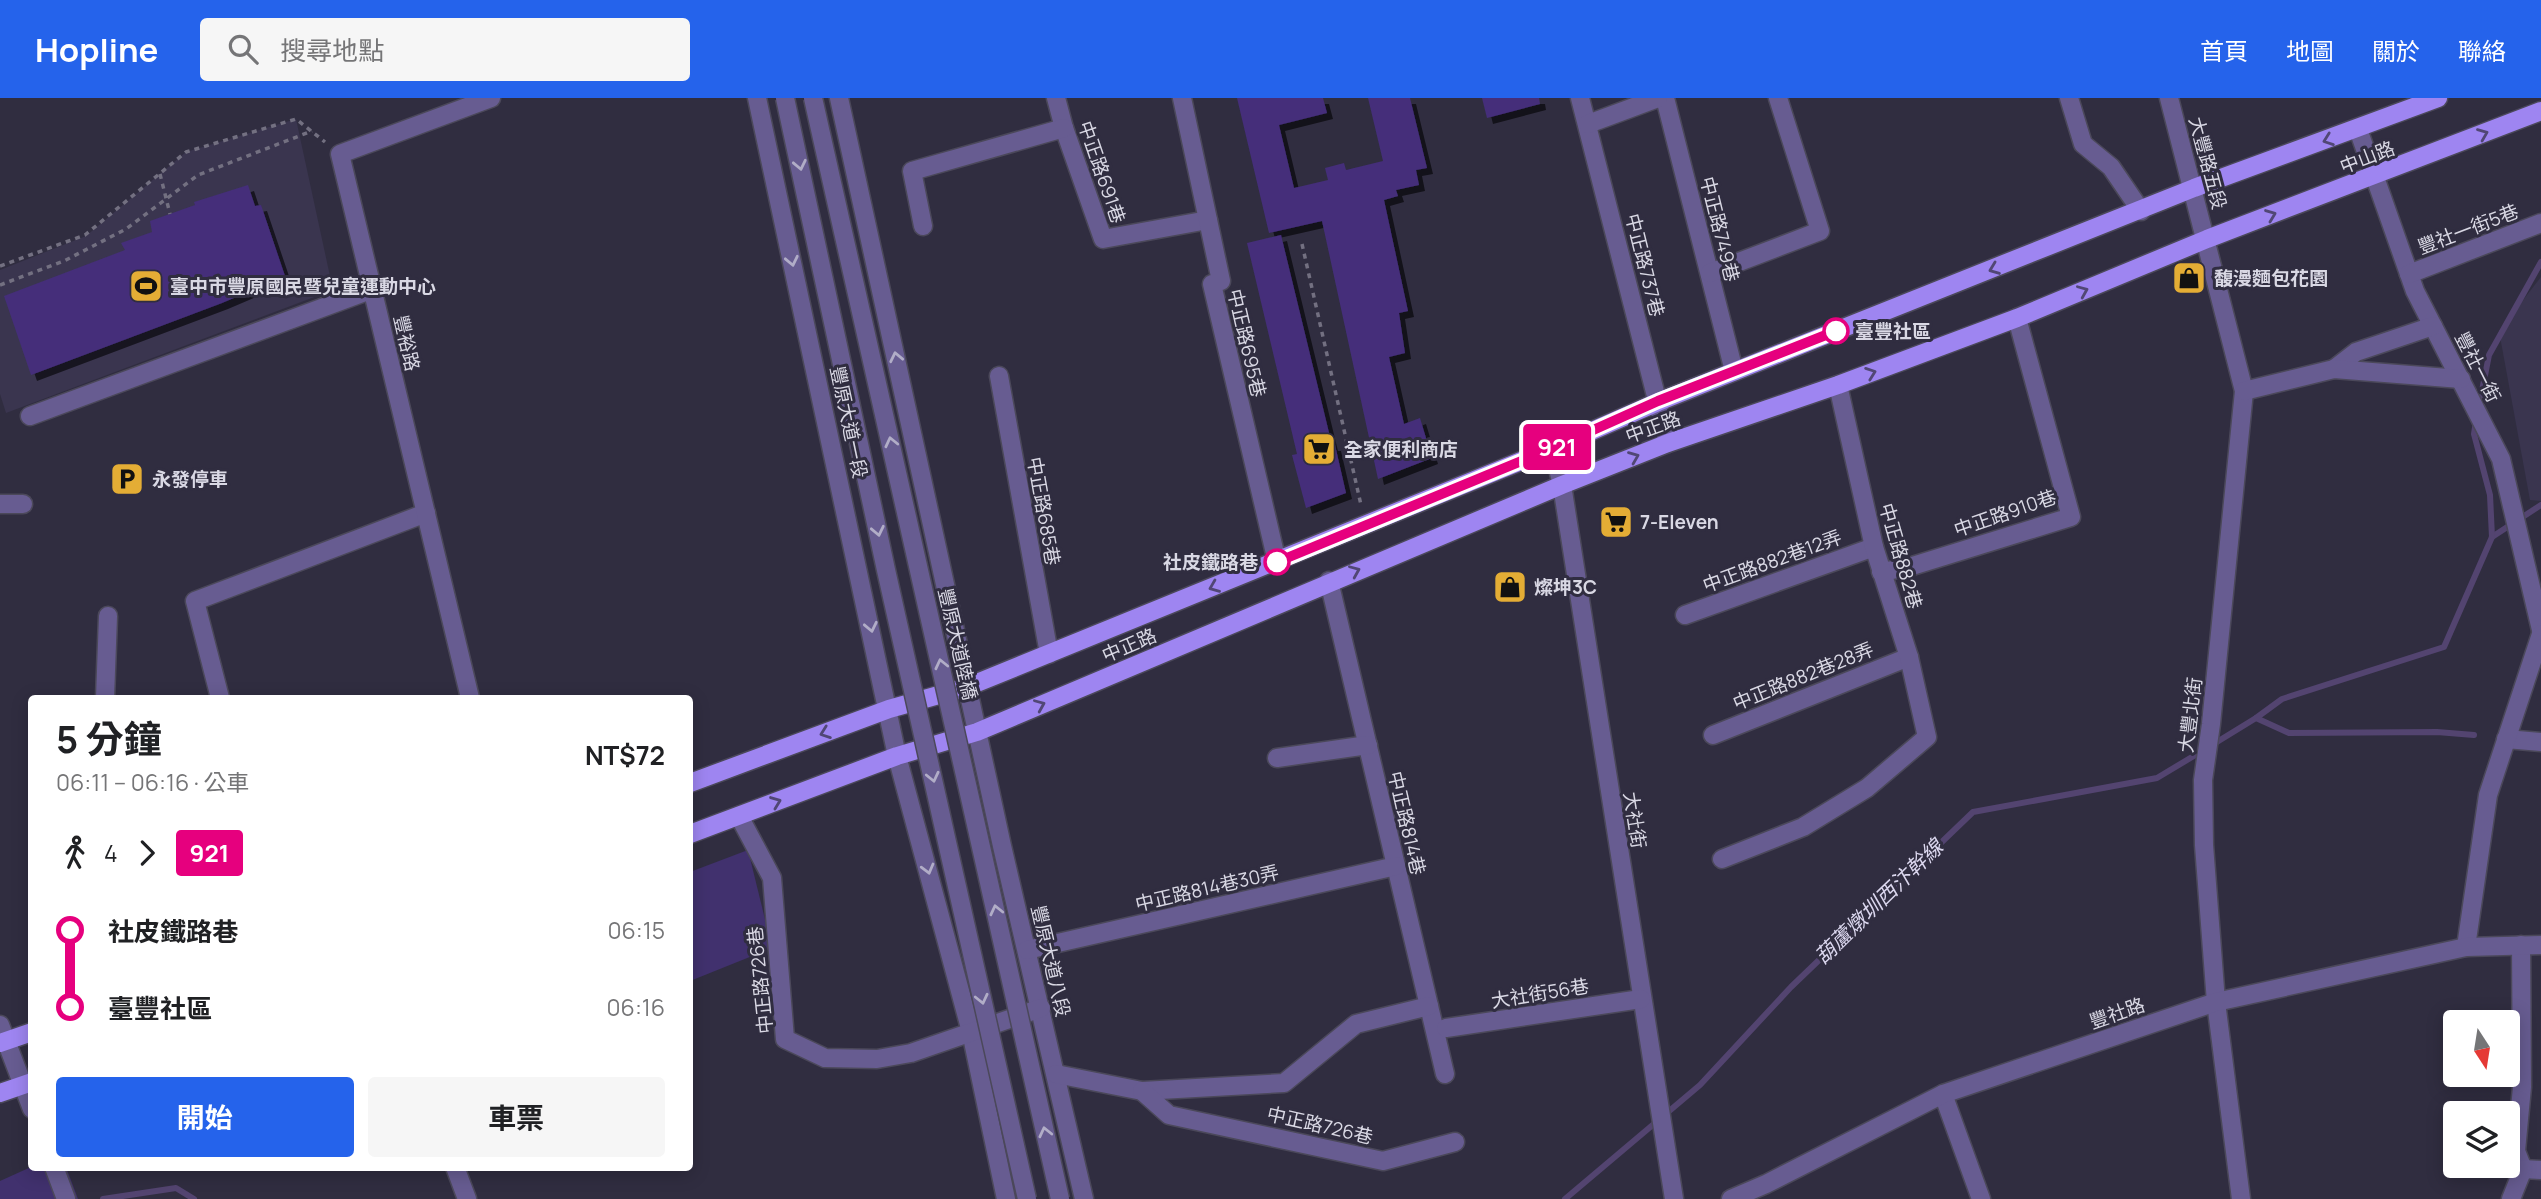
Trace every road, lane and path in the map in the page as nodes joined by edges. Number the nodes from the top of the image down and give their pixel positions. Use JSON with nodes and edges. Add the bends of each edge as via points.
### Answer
{"nodes":[{"id":1,"x":491,"y":98,"type":"edge"},
{"id":2,"x":757,"y":98,"type":"edge"},
{"id":3,"x":785,"y":98,"type":"edge"},
{"id":4,"x":813,"y":98,"type":"edge"},
{"id":5,"x":839,"y":98,"type":"edge"},
{"id":6,"x":1056,"y":98,"type":"edge"},
{"id":7,"x":1182,"y":98,"type":"edge"},
{"id":8,"x":1580,"y":98,"type":"edge"},
{"id":9,"x":1658,"y":98,"type":"edge"},
{"id":10,"x":1665,"y":98,"type":"edge"},
{"id":11,"x":1778,"y":98,"type":"edge"},
{"id":12,"x":2069,"y":98,"type":"edge"},
{"id":13,"x":2169,"y":98,"type":"edge"},
{"id":14,"x":2438,"y":98,"type":"edge"},
{"id":15,"x":2541,"y":111,"type":"edge"},
{"id":16,"x":1588,"y":124,"type":"junction"},
{"id":17,"x":1064,"y":128,"type":"junction"},
{"id":18,"x":2358,"y":129,"type":"junction"},
{"id":19,"x":312,"y":131,"type":"junction"},
{"id":20,"x":340,"y":155,"type":"junction"},
{"id":21,"x":160,"y":174,"type":"dead end"},
{"id":22,"x":2375,"y":176,"type":"junction"},
{"id":23,"x":2194,"y":188,"type":"junction"},
{"id":24,"x":168,"y":198,"type":"junction"},
{"id":25,"x":2141,"y":211,"type":"junction"},
{"id":26,"x":170,"y":214,"type":"dead end"},
{"id":27,"x":1208,"y":220,"type":"junction"},
{"id":28,"x":2541,"y":223,"type":"edge"},
{"id":29,"x":923,"y":226,"type":"dead end"},
{"id":30,"x":2207,"y":239,"type":"junction"},
{"id":31,"x":1302,"y":244,"type":"dead end"},
{"id":32,"x":0,"y":266,"type":"edge"},
{"id":33,"x":1710,"y":273,"type":"junction"},
{"id":34,"x":2409,"y":274,"type":"junction"},
{"id":35,"x":0,"y":285,"type":"edge"},
{"id":36,"x":373,"y":289,"type":"junction"},
{"id":37,"x":2017,"y":318,"type":"junction"},
{"id":38,"x":2433,"y":326,"type":"junction"},
{"id":39,"x":2334,"y":369,"type":"junction"},
{"id":40,"x":1734,"y":371,"type":"junction"},
{"id":41,"x":999,"y":376,"type":"dead end"},
{"id":42,"x":2461,"y":379,"type":"junction"},
{"id":43,"x":1838,"y":385,"type":"junction"},
{"id":44,"x":2244,"y":391,"type":"junction"},
{"id":45,"x":1658,"y":401,"type":"junction"},
{"id":46,"x":30,"y":416,"type":"dead end"},
{"id":47,"x":1668,"y":443,"type":"junction"},
{"id":48,"x":1553,"y":448,"type":"junction"},
{"id":49,"x":1562,"y":485,"type":"junction"},
{"id":50,"x":0,"y":504,"type":"edge"},
{"id":51,"x":23,"y":504,"type":"dead end"},
{"id":52,"x":426,"y":513,"type":"junction"},
{"id":53,"x":1365,"y":525,"type":"junction"},
{"id":54,"x":1874,"y":547,"type":"junction"},
{"id":55,"x":1277,"y":562,"type":"junction"},
{"id":56,"x":1881,"y":572,"type":"junction"},
{"id":57,"x":1329,"y":581,"type":"junction"},
{"id":58,"x":1685,"y":614,"type":"dead end"},
{"id":59,"x":108,"y":616,"type":"dead end"},
{"id":60,"x":2541,"y":632,"type":"edge"},
{"id":61,"x":1048,"y":654,"type":"junction"},
{"id":62,"x":1909,"y":657,"type":"junction"},
{"id":63,"x":967,"y":687,"type":"junction"},
{"id":64,"x":105,"y":695,"type":"edge"},
{"id":65,"x":219,"y":695,"type":"edge"},
{"id":66,"x":469,"y":695,"type":"edge"},
{"id":67,"x":889,"y":709,"type":"junction"},
{"id":68,"x":977,"y":732,"type":"junction"},
{"id":69,"x":1713,"y":735,"type":"dead end"},
{"id":70,"x":2506,"y":739,"type":"junction"},
{"id":71,"x":2541,"y":742,"type":"edge"},
{"id":72,"x":1368,"y":745,"type":"junction"},
{"id":73,"x":897,"y":756,"type":"junction"},
{"id":74,"x":1277,"y":758,"type":"dead end"},
{"id":75,"x":693,"y":782,"type":"edge"},
{"id":76,"x":739,"y":816,"type":"junction"},
{"id":77,"x":693,"y":833,"type":"edge"},
{"id":78,"x":1722,"y":859,"type":"dead end"},
{"id":79,"x":1396,"y":866,"type":"junction"},
{"id":80,"x":2521,"y":945,"type":"junction"},
{"id":81,"x":2541,"y":945,"type":"edge"},
{"id":82,"x":2466,"y":947,"type":"junction"},
{"id":83,"x":1027,"y":950,"type":"junction"},
{"id":84,"x":1641,"y":999,"type":"junction"},
{"id":85,"x":2216,"y":1002,"type":"junction"},
{"id":86,"x":1429,"y":1006,"type":"junction"},
{"id":87,"x":1041,"y":1008,"type":"junction"},
{"id":88,"x":1447,"y":1028,"type":"dead end"},
{"id":89,"x":971,"y":1032,"type":"junction"},
{"id":90,"x":28,"y":1033,"type":"edge"},
{"id":91,"x":2,"y":1036,"type":"edge"},
{"id":92,"x":1056,"y":1074,"type":"junction"},
{"id":93,"x":1445,"y":1074,"type":"dead end"},
{"id":94,"x":27,"y":1084,"type":"edge"},
{"id":95,"x":1142,"y":1091,"type":"junction"},
{"id":96,"x":0,"y":1093,"type":"edge"},
{"id":97,"x":1943,"y":1094,"type":"junction"},
{"id":98,"x":1455,"y":1142,"type":"dead end"},
{"id":99,"x":2532,"y":1169,"type":"edge"},
{"id":100,"x":56,"y":1171,"type":"edge"},
{"id":101,"x":456,"y":1171,"type":"edge"},
{"id":102,"x":66,"y":1199,"type":"edge"},
{"id":103,"x":467,"y":1199,"type":"edge"},
{"id":104,"x":1006,"y":1199,"type":"edge"},
{"id":105,"x":1027,"y":1199,"type":"edge"},
{"id":106,"x":1060,"y":1199,"type":"edge"},
{"id":107,"x":1084,"y":1199,"type":"edge"},
{"id":108,"x":1674,"y":1199,"type":"edge"},
{"id":109,"x":1731,"y":1199,"type":"edge"},
{"id":110,"x":1981,"y":1199,"type":"edge"},
{"id":111,"x":2241,"y":1199,"type":"edge"},
{"id":112,"x":2258,"y":1199,"type":"edge"},
{"id":113,"x":2511,"y":1199,"type":"edge"}],
"edges":[{"from":1,"to":20,"type":"street"},
{"from":2,"to":67,"type":"street","name":"豐原大道一段","one_way":true},
{"from":3,"to":105,"type":"street","one_way":true,"bridge":true},
{"from":106,"to":4,"type":"street","name":"豐原大道陸橋","one_way":true,"bridge":true},
{"from":63,"to":5,"type":"street","one_way":true},
{"from":6,"to":17,"type":"street","name":"中正路691巷"},
{"from":7,"to":27,"type":"street","name":"中正路695巷"},
{"from":8,"to":16,"type":"street","name":"中正路737巷"},
{"from":9,"to":16,"type":"street"},
{"from":10,"to":33,"type":"street","name":"中正路749巷"},
{"from":11,"to":33,"type":"street","via":[[1820,232]]},
{"from":12,"to":25,"type":"street","via":[[2083,145],[2111,167]]},
{"from":13,"to":23,"type":"street","name":"大豐路五段"},
{"from":14,"to":18,"type":"main road","name":"中山路"},
{"from":22,"to":15,"type":"main road","name":"中山路","one_way":true},
{"from":16,"to":45,"type":"street","name":"中正路737巷"},
{"from":17,"to":27,"type":"street","name":"中正路691巷","via":[[1103,239]]},
{"from":17,"to":29,"type":"street","via":[[912,171]]},
{"from":18,"to":22,"type":"street","name":"豐社一街"},
{"from":18,"to":23,"type":"main road","name":"中山路","one_way":true},
{"from":19,"to":20,"type":"path"},
{"from":19,"to":24,"type":"path","via":[[198,175]]},
{"from":19,"to":32,"type":"path","via":[[296,119],[186,152],[85,235]]},
{"from":20,"to":36,"type":"street","name":"豐裕路"},
{"from":21,"to":24,"type":"path"},
{"from":30,"to":22,"type":"main road","name":"中山路","one_way":true},
{"from":22,"to":34,"type":"street","name":"豐社一街"},
{"from":23,"to":25,"type":"main road","name":"中正路"},
{"from":23,"to":30,"type":"street","name":"大豐路五段"},
{"from":24,"to":26,"type":"path"},
{"from":24,"to":35,"type":"path","via":[[114,235],[64,261]]},
{"from":25,"to":40,"type":"main road","name":"中正路","one_way":true},
{"from":27,"to":55,"type":"street","name":"中正路695巷","via":[[1221,281],[1212,284]]},
{"from":28,"to":34,"type":"street","name":"豐社一街5巷"},
{"from":37,"to":30,"type":"main road","name":"中正路","one_way":true},
{"from":30,"to":44,"type":"street","name":"大豐北街"},
{"from":31,"to":53,"type":"path"},
{"from":33,"to":40,"type":"street","name":"中正路749巷"},
{"from":34,"to":38,"type":"street","name":"豐社一街"},
{"from":36,"to":46,"type":"street"},
{"from":36,"to":52,"type":"street","name":"豐裕路"},
{"from":43,"to":37,"type":"main road","name":"中正路","one_way":true},
{"from":37,"to":56,"type":"street","name":"中正路910巷","via":[[2071,517]]},
{"from":38,"to":39,"type":"street","via":[[2356,352]]},
{"from":38,"to":42,"type":"street","name":"豐社一街"},
{"from":39,"to":42,"type":"street"},
{"from":39,"to":44,"type":"street"},
{"from":40,"to":45,"type":"main road","name":"中正路"},
{"from":41,"to":61,"type":"street","name":"中正路685巷"},
{"from":42,"to":60,"type":"street","name":"豐社一街","via":[[2501,459]]},
{"from":43,"to":47,"type":"main road","name":"中正路"},
{"from":43,"to":54,"type":"street","name":"中正路882巷"},
{"from":44,"to":85,"type":"street","name":"大豐北街","via":[[2203,780]]},
{"from":45,"to":47,"type":"street","name":"中正路737巷"},
{"from":45,"to":48,"type":"main road","name":"中正路"},
{"from":49,"to":47,"type":"main road","name":"中正路","one_way":true},
{"from":48,"to":49,"type":"street","name":"大社街"},
{"from":48,"to":53,"type":"main road","name":"中正路"},
{"from":57,"to":49,"type":"main road","name":"中正路","one_way":true},
{"from":49,"to":84,"type":"street","name":"大社街"},
{"from":50,"to":51,"type":"street"},
{"from":52,"to":65,"type":"street","via":[[195,601]]},
{"from":52,"to":66,"type":"street","name":"豐裕路"},
{"from":53,"to":55,"type":"main road","name":"中正路"},
{"from":54,"to":56,"type":"street","name":"中正路882巷"},
{"from":54,"to":58,"type":"street","name":"中正路882巷12弄"},
{"from":55,"to":61,"type":"main road","name":"中正路","one_way":true},
{"from":56,"to":62,"type":"street","name":"中正路882巷"},
{"from":68,"to":57,"type":"main road","name":"中正路","one_way":true},
{"from":57,"to":72,"type":"street","name":"中正路814巷"},
{"from":59,"to":64,"type":"street"},
{"from":60,"to":70,"type":"street","name":"豐社一街"},
{"from":61,"to":63,"type":"main road","name":"中正路"},
{"from":62,"to":69,"type":"street","name":"中正路882巷28弄"},
{"from":62,"to":78,"type":"street","name":"中正路882巷","via":[[1927,737],[1867,788],[1802,827]]},
{"from":63,"to":67,"type":"main road","name":"中正路"},
{"from":63,"to":68,"type":"street"},
{"from":67,"to":73,"type":"street","name":"豐原大道一段"},
{"from":67,"to":75,"type":"main road","name":"中正路","one_way":true},
{"from":68,"to":73,"type":"main road","name":"中正路"},
{"from":68,"to":83,"type":"street","name":"豐原大道八段"},
{"from":70,"to":71,"type":"street"},
{"from":70,"to":82,"type":"street","name":"豐社一街","via":[[2488,795]]},
{"from":72,"to":74,"type":"street"},
{"from":72,"to":79,"type":"street","name":"中正路814巷"},
{"from":76,"to":73,"type":"main road","name":"中正路","one_way":true},
{"from":73,"to":89,"type":"street","one_way":true},
{"from":76,"to":77,"type":"main road","name":"中正路"},
{"from":76,"to":89,"type":"street","name":"中正路726巷","via":[[772,878],[785,1039],[825,1058],[877,1059],[911,1054]]},
{"from":79,"to":83,"type":"street","name":"中正路814巷30弄"},
{"from":79,"to":86,"type":"street","name":"中正路814巷"},
{"from":80,"to":81,"type":"street","name":"豐社路"},
{"from":80,"to":82,"type":"street","name":"豐社路"},
{"from":80,"to":99,"type":"street","via":[[2522,1087],[2516,1152]]},
{"from":82,"to":85,"type":"street","name":"豐社路"},
{"from":83,"to":87,"type":"street","name":"豐原大道八段"},
{"from":84,"to":88,"type":"street","name":"大社街56巷"},
{"from":84,"to":108,"type":"street","name":"大社街"},
{"from":85,"to":97,"type":"street","name":"豐社路"},
{"from":85,"to":111,"type":"street","name":"大豐北街"},
{"from":86,"to":93,"type":"street","name":"中正路814巷"},
{"from":86,"to":95,"type":"street","via":[[1356,1024],[1284,1083]]},
{"from":87,"to":89,"type":"street"},
{"from":87,"to":92,"type":"street","name":"豐原大道八段"},
{"from":89,"to":104,"type":"street"},
{"from":90,"to":91,"type":"main road"},
{"from":91,"to":94,"type":"street"},
{"from":92,"to":95,"type":"street"},
{"from":92,"to":107,"type":"street","name":"豐原大道八段"},
{"from":94,"to":96,"type":"main road"},
{"from":95,"to":98,"type":"street","name":"中正路726巷","via":[[1169,1115],[1383,1161]]},
{"from":97,"to":109,"type":"street","name":"豐社路"},
{"from":97,"to":110,"type":"street"},
{"from":99,"to":113,"type":"street"},
{"from":100,"to":102,"type":"street"},
{"from":101,"to":103,"type":"street"},
{"from":111,"to":112,"type":"street"}]}
